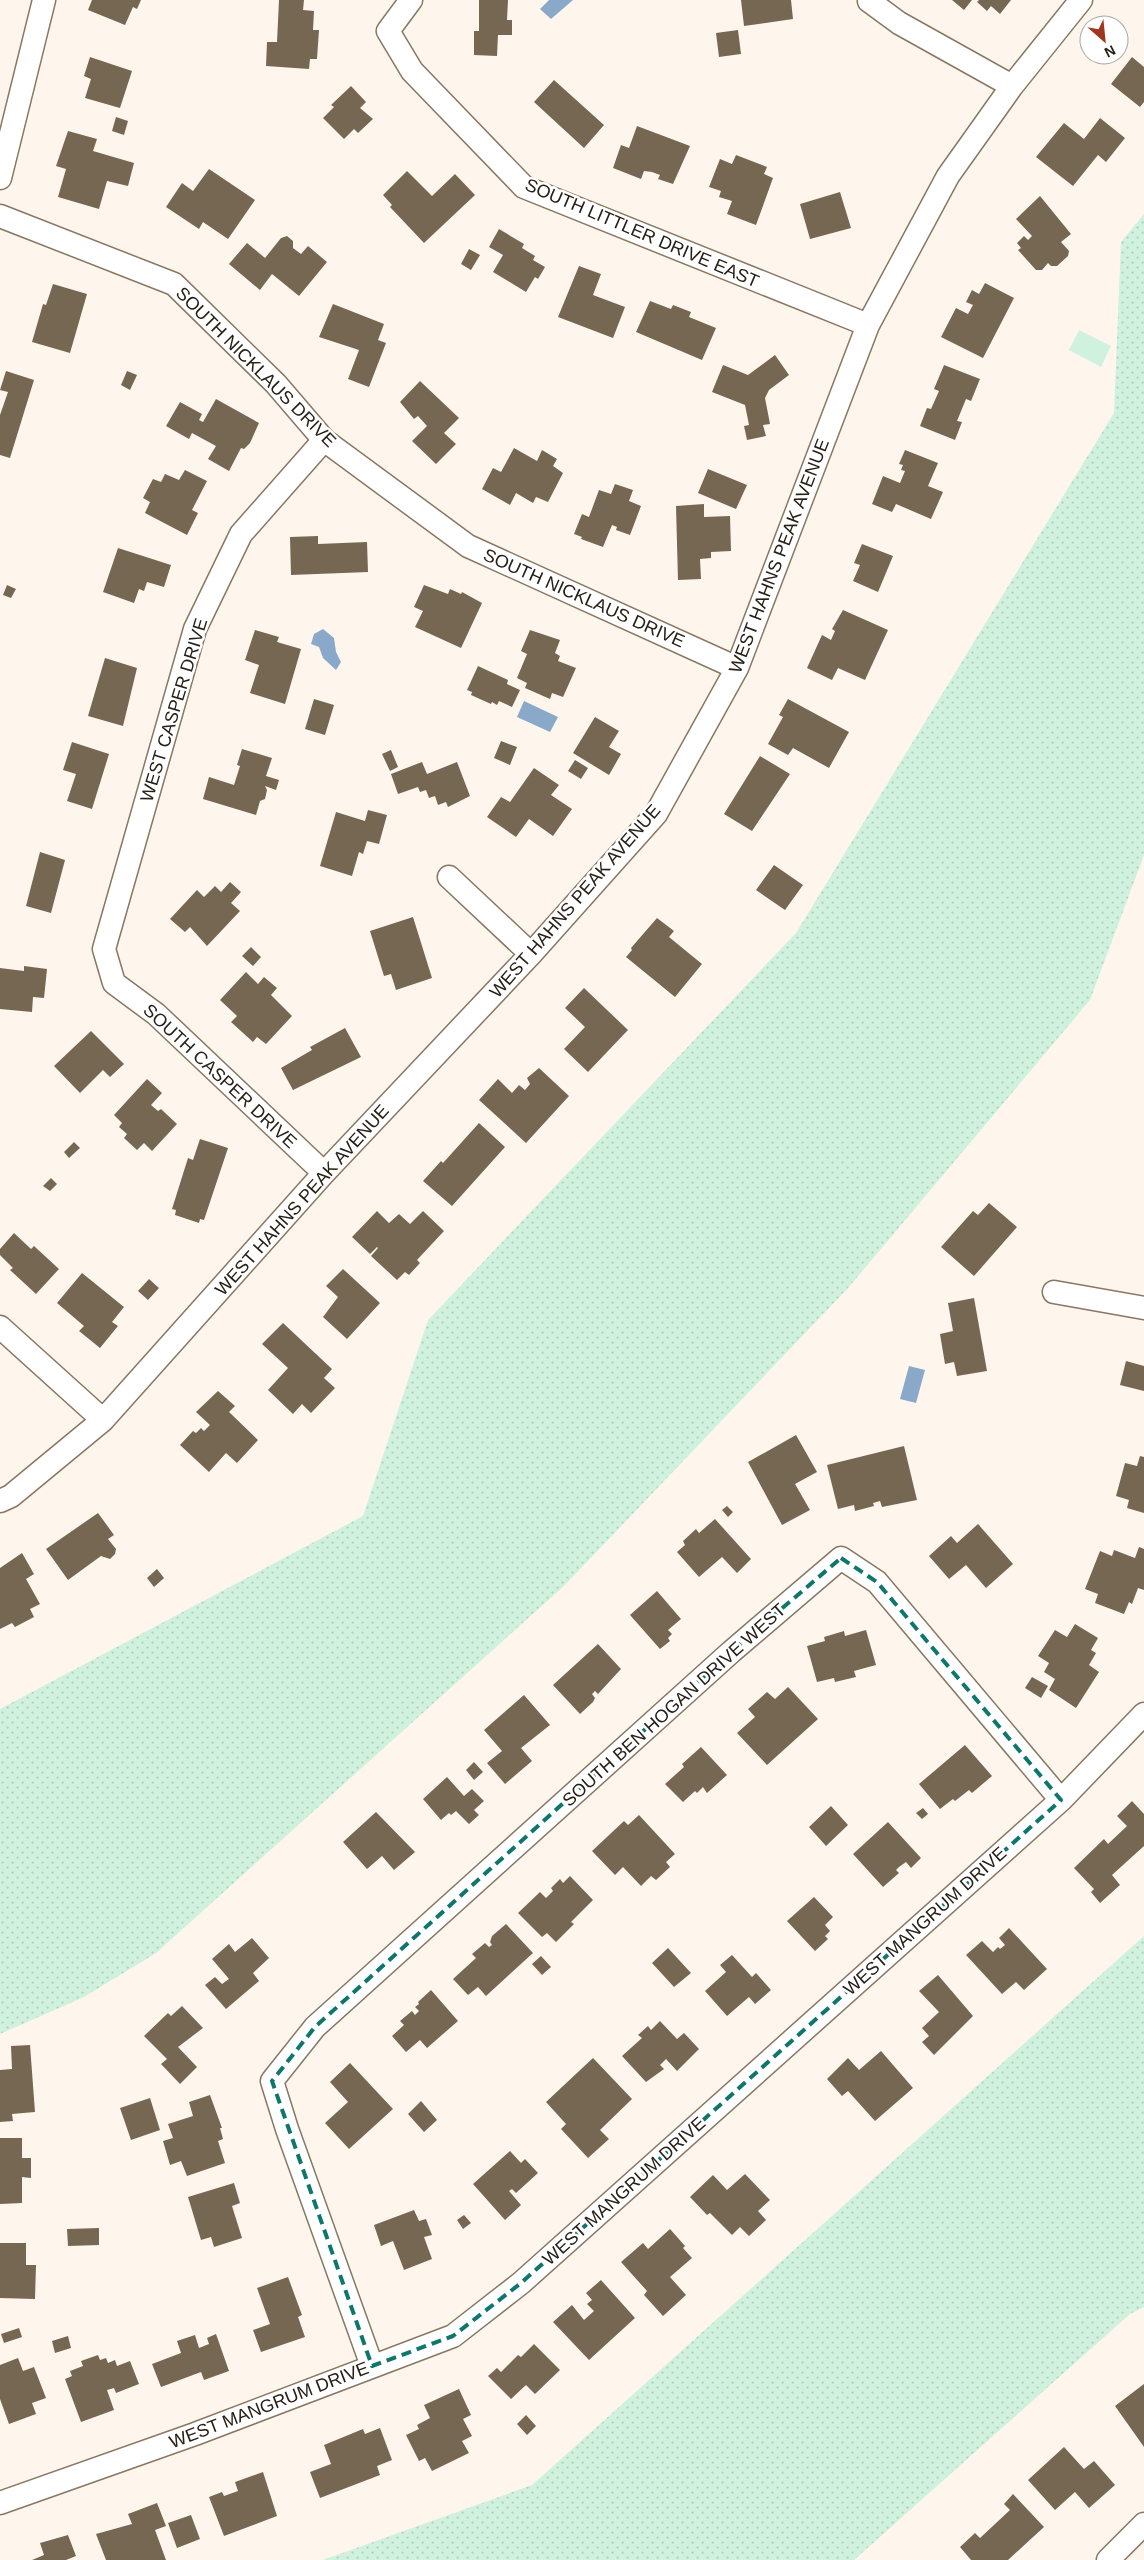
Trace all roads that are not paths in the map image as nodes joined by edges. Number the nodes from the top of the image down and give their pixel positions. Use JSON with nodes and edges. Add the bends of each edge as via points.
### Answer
{"nodes":[{"id":1,"x":44,"y":0,"type":"edge"},
{"id":2,"x":411,"y":0,"type":"edge"},
{"id":3,"x":1081,"y":0,"type":"edge"},
{"id":4,"x":869,"y":1,"type":"edge"},
{"id":5,"x":1012,"y":86,"type":"junction"},
{"id":6,"x":0,"y":178,"type":"edge"},
{"id":7,"x":0,"y":216,"type":"edge"},
{"id":8,"x":868,"y":326,"type":"junction"},
{"id":9,"x":324,"y":440,"type":"junction"},
{"id":10,"x":737,"y":668,"type":"junction"},
{"id":11,"x":449,"y":877,"type":"dead end"},
{"id":12,"x":531,"y":954,"type":"junction"},
{"id":13,"x":114,"y":983,"type":"joint"},
{"id":14,"x":324,"y":1173,"type":"junction"},
{"id":15,"x":1054,"y":1292,"type":"dead end"},
{"id":16,"x":1144,"y":1308,"type":"edge"},
{"id":17,"x":0,"y":1327,"type":"edge"},
{"id":18,"x":104,"y":1420,"type":"junction"},
{"id":19,"x":0,"y":1502,"type":"edge"},
{"id":20,"x":1144,"y":1714,"type":"edge"},
{"id":21,"x":1060,"y":1800,"type":"junction"},
{"id":22,"x":372,"y":2366,"type":"junction"},
{"id":23,"x":0,"y":2503,"type":"edge"},
{"id":24,"x":1144,"y":2524,"type":"edge"},
{"id":25,"x":1108,"y":2560,"type":"edge"}],
"edges":[{"from":1,"to":6,"type":"street"},
{"from":2,"to":8,"type":"street","name":"SOUTH LITTLER DRIVE EAST","via":[[388,30],[412,71],[524,187]]},
{"from":3,"to":5,"type":"street","name":"WEST HAHNS PEAK AVENUE"},
{"from":4,"to":5,"type":"street","via":[[899,23]]},
{"from":5,"to":8,"type":"street","name":"WEST HAHNS PEAK AVENUE","via":[[948,176]]},
{"from":7,"to":9,"type":"street","name":"SOUTH NICKLAUS DRIVE","via":[[174,284],[276,384]]},
{"from":8,"to":10,"type":"street","name":"WEST HAHNS PEAK AVENUE"},
{"from":9,"to":10,"type":"street","name":"SOUTH NICKLAUS DRIVE","via":[[468,546]]},
{"from":9,"to":13,"type":"street","name":"WEST CASPER DRIVE","via":[[240,534],[195,629],[104,949]]},
{"from":10,"to":12,"type":"street","name":"WEST HAHNS PEAK AVENUE","via":[[656,814]]},
{"from":11,"to":12,"type":"street"},
{"from":12,"to":14,"type":"street","name":"WEST HAHNS PEAK AVENUE"},
{"from":13,"to":14,"type":"street","name":"SOUTH CASPER DRIVE","via":[[156,1014]]},
{"from":14,"to":18,"type":"street","name":"WEST HAHNS PEAK AVENUE"},
{"from":15,"to":16,"type":"street"},
{"from":17,"to":18,"type":"street"},
{"from":18,"to":19,"type":"street","name":"WEST HAHNS PEAK AVENUE"},
{"from":20,"to":21,"type":"street","name":"WEST MANGRUM DRIVE"},
{"from":21,"to":22,"type":"street","name":"WEST MANGRUM DRIVE","via":[[522,2283],[453,2336]]},
{"from":21,"to":22,"type":"street","name":"SOUTH BEN HOGAN DRIVE WEST","via":[[877,1582],[841,1558],[731,1652],[316,2027],[272,2081],[286,2129]]},
{"from":22,"to":23,"type":"street","name":"WEST MANGRUM DRIVE","via":[[195,2434]]},
{"from":24,"to":25,"type":"street"}]}
